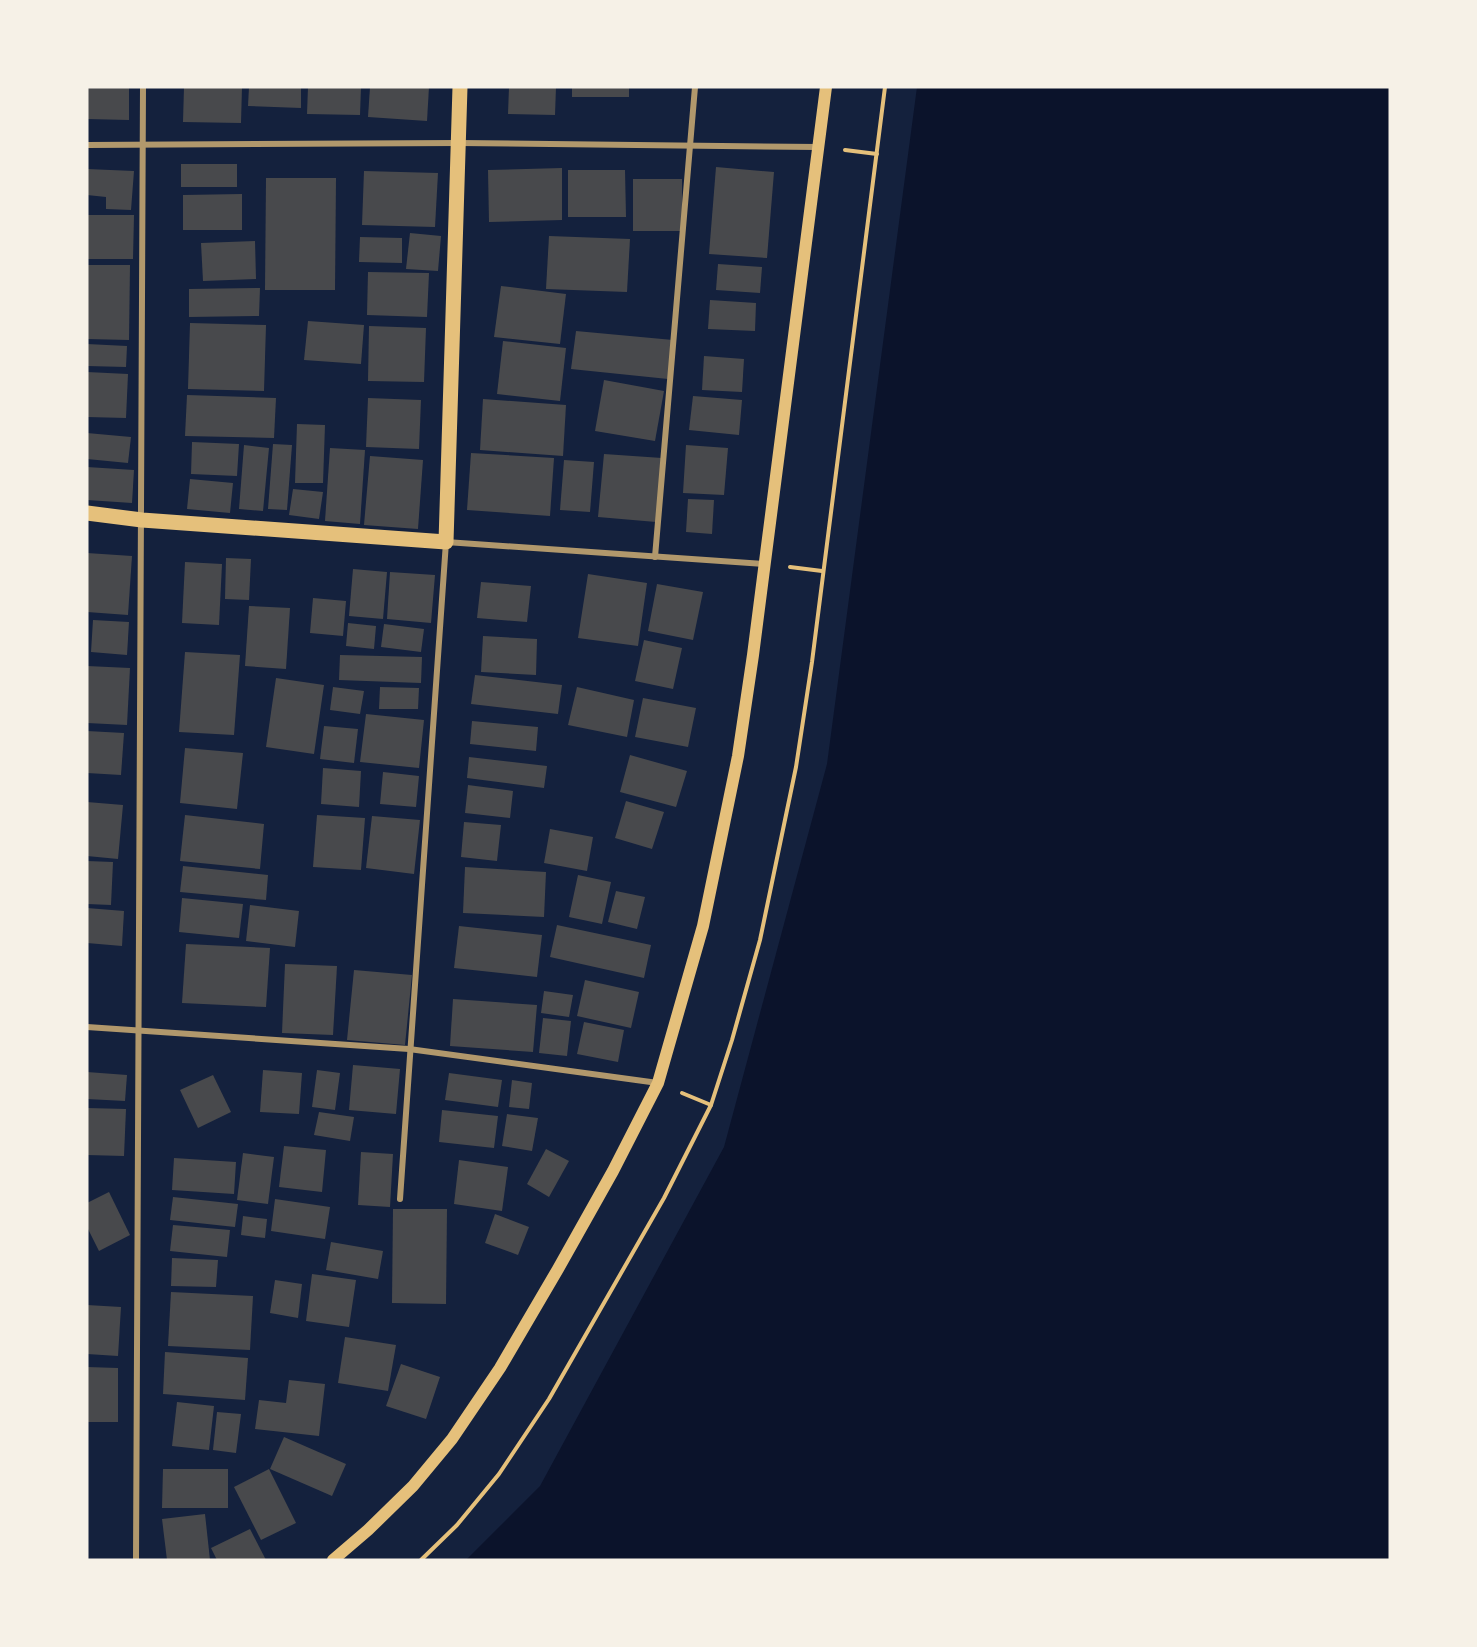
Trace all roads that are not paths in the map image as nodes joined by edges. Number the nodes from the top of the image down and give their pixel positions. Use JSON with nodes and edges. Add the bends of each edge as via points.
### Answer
{"nodes":[{"id":1,"x":143,"y":87,"type":"edge"},
{"id":2,"x":460,"y":87,"type":"edge"},
{"id":3,"x":695,"y":87,"type":"edge"},
{"id":4,"x":826,"y":87,"type":"edge"},
{"id":5,"x":459,"y":143,"type":"junction"},
{"id":6,"x":691,"y":144,"type":"junction"},
{"id":7,"x":87,"y":145,"type":"edge"},
{"id":8,"x":144,"y":146,"type":"junction"},
{"id":9,"x":819,"y":147,"type":"junction"},
{"id":10,"x":87,"y":513,"type":"edge"},
{"id":11,"x":142,"y":520,"type":"junction"},
{"id":12,"x":446,"y":542,"type":"junction"},
{"id":13,"x":655,"y":557,"type":"junction"},
{"id":14,"x":765,"y":564,"type":"junction"},
{"id":15,"x":87,"y":1027,"type":"edge"},
{"id":16,"x":139,"y":1031,"type":"junction"},
{"id":17,"x":409,"y":1049,"type":"junction"},
{"id":18,"x":658,"y":1083,"type":"junction"},
{"id":19,"x":400,"y":1199,"type":"dead end"},
{"id":20,"x":136,"y":1560,"type":"edge"},
{"id":21,"x":333,"y":1560,"type":"edge"}],
"edges":[{"from":1,"to":8,"type":"street"},
{"from":2,"to":5,"type":"main road"},
{"from":3,"to":6,"type":"street"},
{"from":4,"to":9,"type":"main road"},
{"from":5,"to":6,"type":"street"},
{"from":5,"to":8,"type":"street"},
{"from":5,"to":12,"type":"main road"},
{"from":6,"to":9,"type":"street"},
{"from":6,"to":13,"type":"street"},
{"from":7,"to":8,"type":"street"},
{"from":8,"to":11,"type":"street"},
{"from":9,"to":14,"type":"main road"},
{"from":10,"to":11,"type":"main road"},
{"from":11,"to":12,"type":"main road"},
{"from":11,"to":16,"type":"street"},
{"from":12,"to":13,"type":"street"},
{"from":12,"to":17,"type":"street"},
{"from":13,"to":14,"type":"street"},
{"from":14,"to":18,"type":"main road","via":[[736,768],[703,926]]},
{"from":15,"to":16,"type":"street"},
{"from":16,"to":17,"type":"street"},
{"from":16,"to":20,"type":"street"},
{"from":17,"to":18,"type":"street"},
{"from":17,"to":19,"type":"street"},
{"from":18,"to":21,"type":"main road","via":[[558,1269],[500,1368],[452,1439],[413,1486]]}]}
